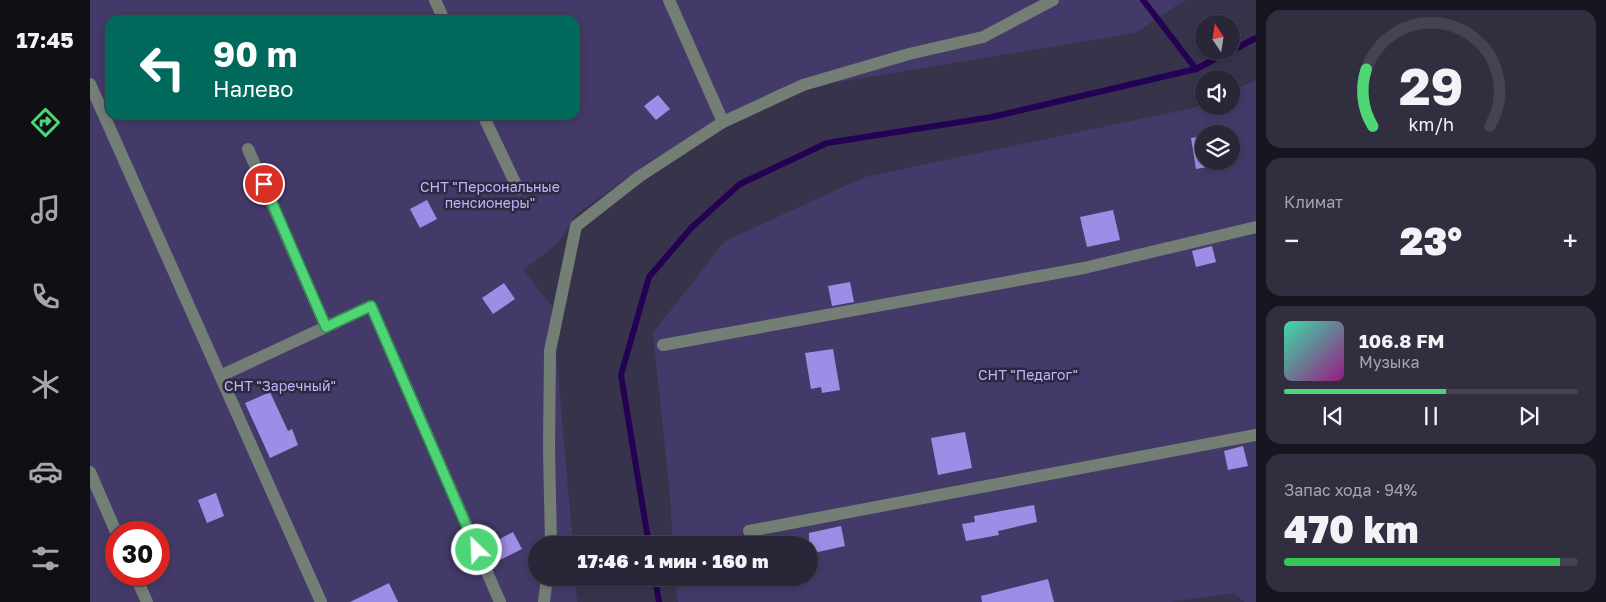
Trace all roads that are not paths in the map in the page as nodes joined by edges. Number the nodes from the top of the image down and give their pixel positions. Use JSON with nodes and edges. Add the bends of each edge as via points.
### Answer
{"nodes":[{"id":1,"x":435,"y":0,"type":"edge"},
{"id":2,"x":669,"y":0,"type":"edge"},
{"id":3,"x":1053,"y":0,"type":"edge"},
{"id":4,"x":442,"y":15,"type":"edge"},
{"id":5,"x":90,"y":84,"type":"edge"},
{"id":6,"x":105,"y":118,"type":"edge"},
{"id":7,"x":106,"y":120,"type":"edge"},
{"id":8,"x":485,"y":120,"type":"edge"},
{"id":9,"x":723,"y":122,"type":"junction"},
{"id":10,"x":248,"y":149,"type":"dead end"},
{"id":11,"x":518,"y":189,"type":"dead end"},
{"id":12,"x":1256,"y":227,"type":"edge"},
{"id":13,"x":326,"y":327,"type":"junction"},
{"id":14,"x":663,"y":345,"type":"dead end"},
{"id":15,"x":220,"y":376,"type":"junction"},
{"id":16,"x":1256,"y":435,"type":"edge"},
{"id":17,"x":90,"y":472,"type":"edge"},
{"id":18,"x":111,"y":521,"type":"edge"},
{"id":19,"x":749,"y":531,"type":"dead end"},
{"id":20,"x":551,"y":536,"type":"edge"},
{"id":21,"x":140,"y":586,"type":"edge"},
{"id":22,"x":546,"y":586,"type":"edge"},
{"id":23,"x":147,"y":602,"type":"edge"},
{"id":24,"x":321,"y":602,"type":"edge"},
{"id":25,"x":500,"y":602,"type":"edge"},
{"id":26,"x":544,"y":602,"type":"edge"}],
"edges":[{"from":1,"to":4,"type":"street"},
{"from":2,"to":9,"type":"street"},
{"from":3,"to":9,"type":"street","via":[[983,37],[909,54],[803,85]]},
{"from":5,"to":6,"type":"street"},
{"from":7,"to":15,"type":"street"},
{"from":8,"to":11,"type":"street"},
{"from":9,"to":20,"type":"street","via":[[640,176],[576,226],[550,351]]},
{"from":10,"to":13,"type":"street"},
{"from":12,"to":14,"type":"street","via":[[1084,268]]},
{"from":13,"to":15,"type":"street"},
{"from":13,"to":25,"type":"street","via":[[371,306]]},
{"from":15,"to":24,"type":"street"},
{"from":16,"to":19,"type":"street"},
{"from":17,"to":18,"type":"street"},
{"from":21,"to":23,"type":"street"},
{"from":22,"to":26,"type":"street"}]}
